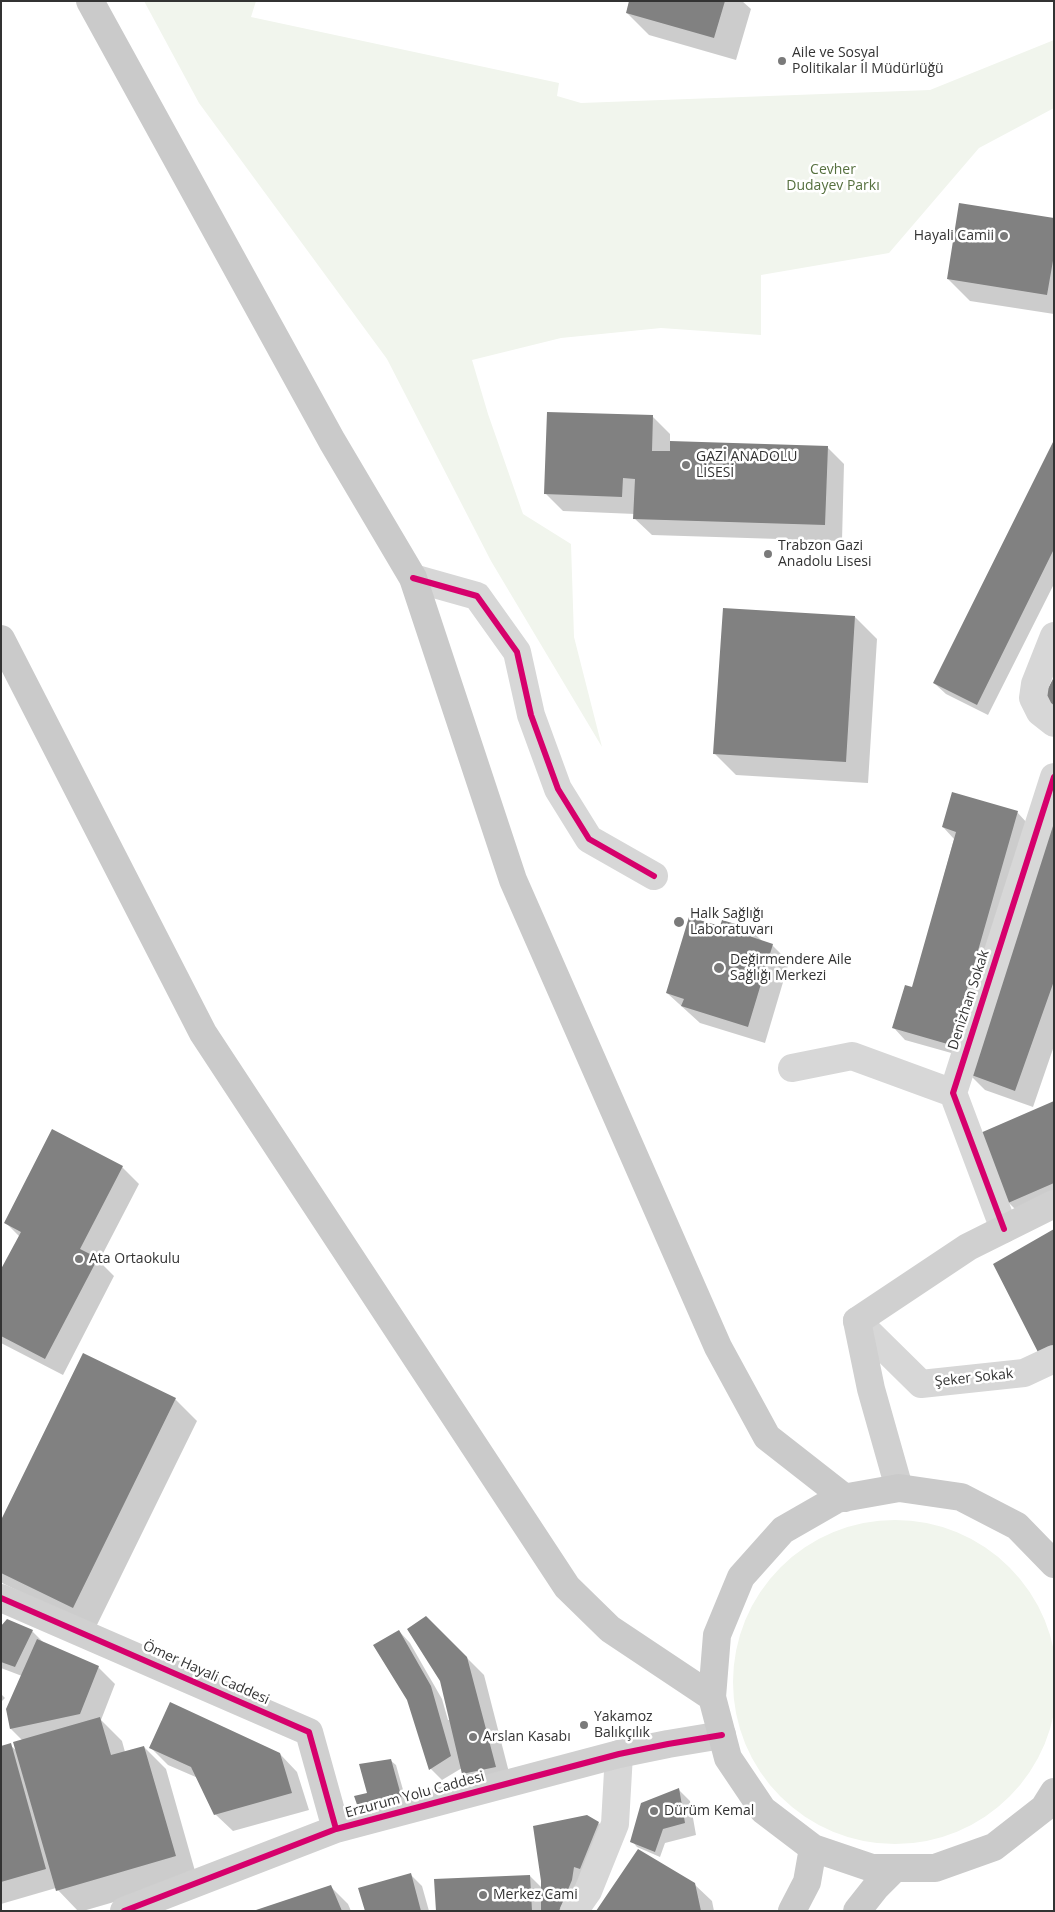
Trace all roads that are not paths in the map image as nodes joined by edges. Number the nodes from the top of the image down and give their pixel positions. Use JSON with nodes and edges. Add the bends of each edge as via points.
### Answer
{"nodes":[{"id":1,"x":90,"y":1,"type":"edge"},
{"id":2,"x":413,"y":578,"type":"junction"},
{"id":3,"x":1054,"y":636,"type":"edge"},
{"id":4,"x":1,"y":639,"type":"edge"},
{"id":5,"x":1054,"y":723,"type":"edge"},
{"id":6,"x":1054,"y":777,"type":"edge"},
{"id":7,"x":654,"y":876,"type":"dead end"},
{"id":8,"x":792,"y":1068,"type":"dead end"},
{"id":9,"x":953,"y":1093,"type":"junction"},
{"id":10,"x":1054,"y":1204,"type":"edge"},
{"id":11,"x":1004,"y":1229,"type":"junction"},
{"id":12,"x":857,"y":1321,"type":"junction"},
{"id":13,"x":1054,"y":1359,"type":"edge"},
{"id":14,"x":899,"y":1488,"type":"junction"},
{"id":15,"x":846,"y":1498,"type":"junction"},
{"id":16,"x":1052,"y":1561,"type":"edge"},
{"id":17,"x":6,"y":1605,"type":"edge"},
{"id":18,"x":712,"y":1697,"type":"junction"},
{"id":19,"x":722,"y":1735,"type":"junction"},
{"id":20,"x":619,"y":1754,"type":"junction"},
{"id":21,"x":1054,"y":1792,"type":"edge"},
{"id":22,"x":336,"y":1829,"type":"junction"},
{"id":23,"x":813,"y":1848,"type":"junction"},
{"id":24,"x":895,"y":1868,"type":"junction"},
{"id":25,"x":861,"y":1909,"type":"edge"},
{"id":26,"x":124,"y":1911,"type":"edge"},
{"id":27,"x":574,"y":1911,"type":"edge"},
{"id":28,"x":792,"y":1911,"type":"edge"}],
"edges":[{"from":1,"to":2,"type":"main road","via":[[332,440]]},
{"from":2,"to":7,"type":"street","via":[[477,596],[517,652],[531,715],[558,789],[589,839]]},
{"from":2,"to":15,"type":"main road","via":[[513,880],[718,1347],[767,1437]]},
{"from":3,"to":5,"type":"street","via":[[1033,698],[1040,712]]},
{"from":4,"to":18,"type":"main road","via":[[203,1033],[567,1586],[610,1629]]},
{"from":6,"to":9,"type":"street","name":"Denizhan Sokak"},
{"from":8,"to":9,"type":"street","via":[[852,1056]]},
{"from":9,"to":11,"type":"street"},
{"from":10,"to":11,"type":"street"},
{"from":11,"to":12,"type":"street","via":[[968,1247]]},
{"from":12,"to":13,"type":"street","name":"Şeker Sokak","via":[[921,1384],[1024,1373]]},
{"from":12,"to":14,"type":"street","via":[[871,1389]]},
{"from":14,"to":15,"type":"main road"},
{"from":14,"to":16,"type":"main road","via":[[961,1497],[1017,1526]]},
{"from":15,"to":18,"type":"main road","via":[[837,1499],[783,1530],[741,1577],[717,1634]]},
{"from":17,"to":22,"type":"street","name":"Ömer Hayali Caddesi","via":[[309,1732]]},
{"from":18,"to":19,"type":"main road"},
{"from":19,"to":20,"type":"street","name":"Erzurum Yolu Caddesi"},
{"from":19,"to":23,"type":"main road","via":[[728,1758],[763,1810]]},
{"from":20,"to":22,"type":"street","name":"Erzurum Yolu Caddesi"},
{"from":20,"to":27,"type":"street","via":[[615,1824],[588,1891]]},
{"from":21,"to":24,"type":"main road","via":[[1044,1808],[994,1847],[934,1868]]},
{"from":22,"to":26,"type":"street","name":"Erzurum Yolu Caddesi"},
{"from":23,"to":24,"type":"main road","via":[[872,1868]]},
{"from":23,"to":28,"type":"main road","via":[[807,1882]]},
{"from":24,"to":25,"type":"main road"}]}
